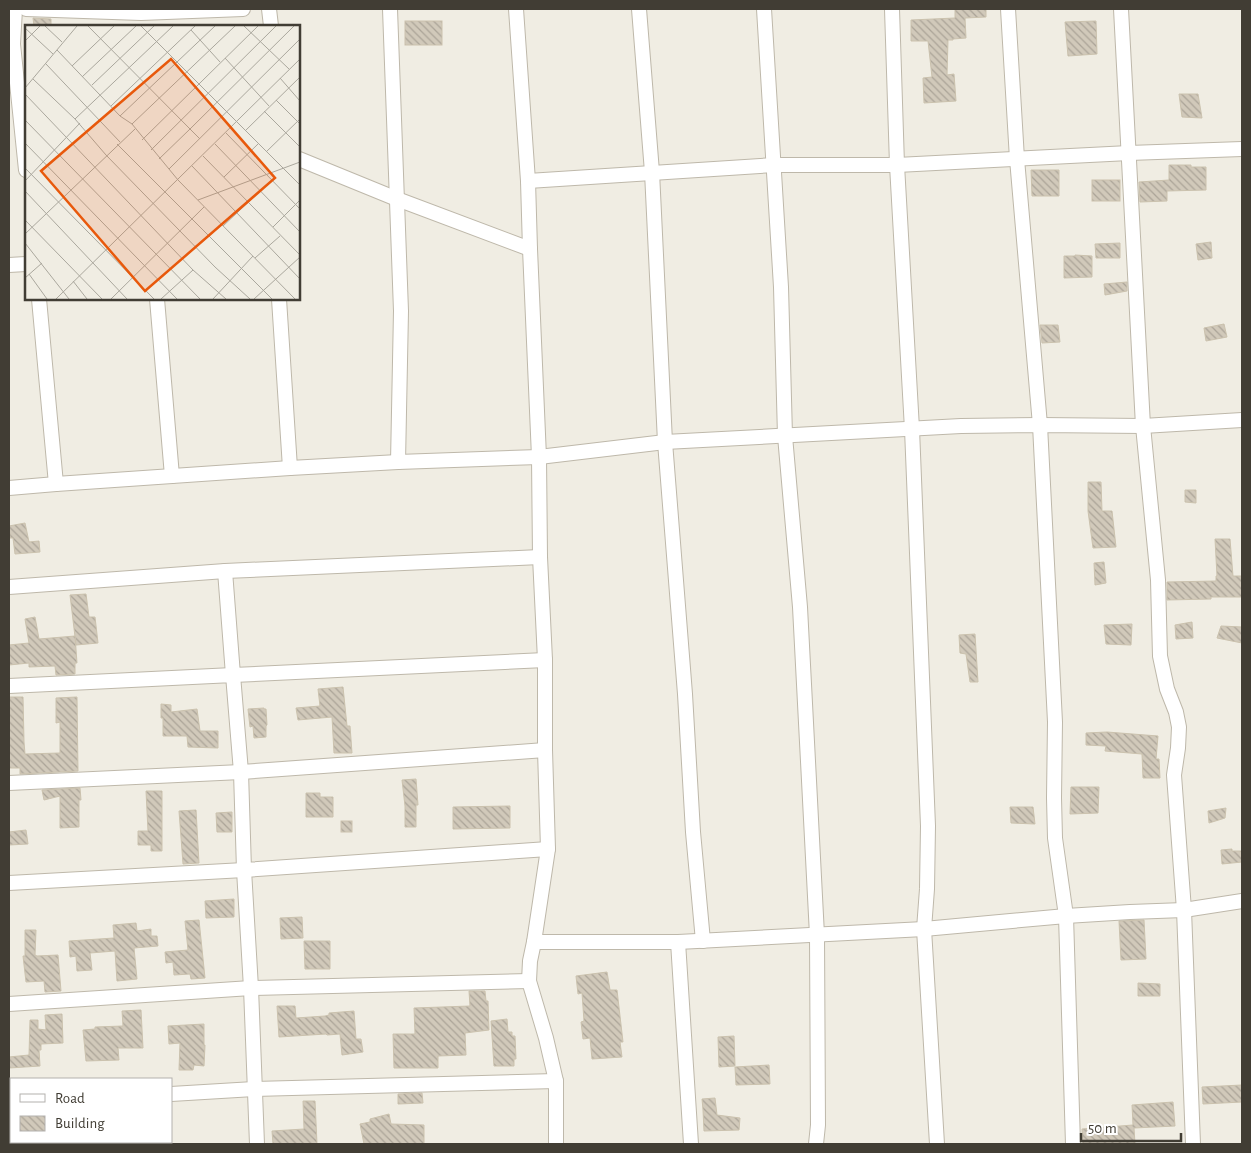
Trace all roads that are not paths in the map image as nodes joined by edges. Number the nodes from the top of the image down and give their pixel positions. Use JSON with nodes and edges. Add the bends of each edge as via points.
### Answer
{"nodes":[{"id":1,"x":15,"y":9,"type":"edge"},
{"id":2,"x":26,"y":9,"type":"edge"},
{"id":3,"x":242,"y":9,"type":"edge"},
{"id":4,"x":269,"y":9,"type":"edge"},
{"id":5,"x":390,"y":9,"type":"edge"},
{"id":6,"x":516,"y":9,"type":"edge"},
{"id":7,"x":639,"y":9,"type":"edge"},
{"id":8,"x":764,"y":9,"type":"edge"},
{"id":9,"x":892,"y":9,"type":"edge"},
{"id":10,"x":1008,"y":9,"type":"edge"},
{"id":11,"x":1122,"y":9,"type":"edge"},
{"id":12,"x":141,"y":16,"type":"edge"},
{"id":13,"x":270,"y":25,"type":"edge"},
{"id":14,"x":16,"y":45,"type":"edge"},
{"id":15,"x":1242,"y":149,"type":"edge"},
{"id":16,"x":1129,"y":153,"type":"junction"},
{"id":17,"x":25,"y":158,"type":"edge"},
{"id":18,"x":300,"y":159,"type":"edge"},
{"id":19,"x":1017,"y":159,"type":"junction"},
{"id":20,"x":774,"y":165,"type":"junction"},
{"id":21,"x":897,"y":165,"type":"junction"},
{"id":22,"x":652,"y":172,"type":"junction"},
{"id":23,"x":528,"y":180,"type":"junction"},
{"id":24,"x":397,"y":199,"type":"junction"},
{"id":25,"x":530,"y":249,"type":"junction"},
{"id":26,"x":25,"y":264,"type":"edge"},
{"id":27,"x":9,"y":265,"type":"edge"},
{"id":28,"x":39,"y":300,"type":"edge"},
{"id":29,"x":156,"y":300,"type":"edge"},
{"id":30,"x":280,"y":300,"type":"edge"},
{"id":31,"x":1242,"y":420,"type":"edge"},
{"id":32,"x":1040,"y":425,"type":"junction"},
{"id":33,"x":1143,"y":426,"type":"junction"},
{"id":34,"x":912,"y":428,"type":"junction"},
{"id":35,"x":785,"y":436,"type":"junction"},
{"id":36,"x":666,"y":442,"type":"junction"},
{"id":37,"x":539,"y":457,"type":"junction"},
{"id":38,"x":398,"y":462,"type":"junction"},
{"id":39,"x":290,"y":468,"type":"junction"},
{"id":40,"x":172,"y":476,"type":"junction"},
{"id":41,"x":56,"y":484,"type":"junction"},
{"id":42,"x":9,"y":488,"type":"edge"},
{"id":43,"x":540,"y":557,"type":"junction"},
{"id":44,"x":225,"y":571,"type":"junction"},
{"id":45,"x":9,"y":587,"type":"edge"},
{"id":46,"x":545,"y":660,"type":"junction"},
{"id":47,"x":234,"y":675,"type":"junction"},
{"id":48,"x":9,"y":686,"type":"edge"},
{"id":49,"x":545,"y":750,"type":"junction"},
{"id":50,"x":241,"y":772,"type":"junction"},
{"id":51,"x":9,"y":783,"type":"edge"},
{"id":52,"x":548,"y":849,"type":"junction"},
{"id":53,"x":244,"y":870,"type":"junction"},
{"id":54,"x":9,"y":883,"type":"edge"},
{"id":55,"x":1242,"y":901,"type":"edge"},
{"id":56,"x":1184,"y":910,"type":"junction"},
{"id":57,"x":1066,"y":916,"type":"junction"},
{"id":58,"x":924,"y":929,"type":"junction"},
{"id":59,"x":817,"y":934,"type":"junction"},
{"id":60,"x":703,"y":941,"type":"junction"},
{"id":61,"x":534,"y":942,"type":"junction"},
{"id":62,"x":678,"y":942,"type":"junction"},
{"id":63,"x":529,"y":980,"type":"junction"},
{"id":64,"x":251,"y":988,"type":"junction"},
{"id":65,"x":9,"y":1004,"type":"edge"},
{"id":66,"x":556,"y":1080,"type":"junction"},
{"id":67,"x":254,"y":1089,"type":"junction"},
{"id":68,"x":172,"y":1094,"type":"edge"},
{"id":69,"x":257,"y":1144,"type":"edge"},
{"id":70,"x":556,"y":1144,"type":"edge"},
{"id":71,"x":691,"y":1144,"type":"edge"},
{"id":72,"x":816,"y":1144,"type":"edge"},
{"id":73,"x":937,"y":1144,"type":"edge"},
{"id":74,"x":1073,"y":1144,"type":"edge"},
{"id":75,"x":1193,"y":1144,"type":"edge"}],
"edges":[{"from":1,"to":14,"type":"street"},
{"from":2,"to":12,"type":"street"},
{"from":3,"to":12,"type":"street"},
{"from":4,"to":13,"type":"street"},
{"from":5,"to":24,"type":"street"},
{"from":6,"to":23,"type":"street"},
{"from":7,"to":22,"type":"street"},
{"from":8,"to":20,"type":"street"},
{"from":9,"to":21,"type":"street"},
{"from":10,"to":19,"type":"street"},
{"from":11,"to":16,"type":"street"},
{"from":14,"to":17,"type":"street"},
{"from":15,"to":16,"type":"street"},
{"from":16,"to":19,"type":"street"},
{"from":16,"to":33,"type":"street"},
{"from":18,"to":24,"type":"street"},
{"from":19,"to":21,"type":"street"},
{"from":19,"to":32,"type":"street"},
{"from":20,"to":21,"type":"street"},
{"from":20,"to":22,"type":"street"},
{"from":20,"to":35,"type":"street"},
{"from":21,"to":34,"type":"street"},
{"from":22,"to":23,"type":"street"},
{"from":22,"to":36,"type":"street"},
{"from":23,"to":25,"type":"street"},
{"from":24,"to":25,"type":"street"},
{"from":24,"to":38,"type":"street","via":[[401,311]]},
{"from":25,"to":37,"type":"street"},
{"from":26,"to":27,"type":"street"},
{"from":28,"to":41,"type":"street"},
{"from":29,"to":40,"type":"street"},
{"from":30,"to":39,"type":"street"},
{"from":31,"to":33,"type":"street"},
{"from":32,"to":33,"type":"street"},
{"from":32,"to":34,"type":"street"},
{"from":32,"to":57,"type":"street","via":[[1056,722],[1055,838]]},
{"from":33,"to":56,"type":"street","via":[[1158,580],[1160,656],[1179,727],[1174,775]]},
{"from":34,"to":35,"type":"street"},
{"from":34,"to":58,"type":"street","via":[[928,826]]},
{"from":35,"to":36,"type":"street"},
{"from":35,"to":59,"type":"street","via":[[800,607]]},
{"from":36,"to":37,"type":"street"},
{"from":36,"to":60,"type":"street"},
{"from":37,"to":38,"type":"street"},
{"from":37,"to":43,"type":"street"},
{"from":38,"to":39,"type":"street"},
{"from":39,"to":40,"type":"street"},
{"from":40,"to":41,"type":"street"},
{"from":41,"to":42,"type":"street"},
{"from":43,"to":44,"type":"street"},
{"from":43,"to":46,"type":"street"},
{"from":44,"to":45,"type":"street"},
{"from":44,"to":47,"type":"street"},
{"from":46,"to":47,"type":"street"},
{"from":46,"to":49,"type":"street"},
{"from":47,"to":48,"type":"street"},
{"from":47,"to":50,"type":"street"},
{"from":49,"to":50,"type":"street"},
{"from":49,"to":52,"type":"street"},
{"from":50,"to":51,"type":"street"},
{"from":50,"to":53,"type":"street"},
{"from":52,"to":53,"type":"street"},
{"from":52,"to":61,"type":"street"},
{"from":53,"to":54,"type":"street"},
{"from":53,"to":64,"type":"street"},
{"from":55,"to":56,"type":"street"},
{"from":56,"to":57,"type":"street"},
{"from":56,"to":75,"type":"street"},
{"from":57,"to":58,"type":"street"},
{"from":57,"to":74,"type":"street"},
{"from":58,"to":59,"type":"street"},
{"from":58,"to":73,"type":"street"},
{"from":59,"to":60,"type":"street"},
{"from":59,"to":72,"type":"street"},
{"from":60,"to":62,"type":"street"},
{"from":61,"to":62,"type":"street"},
{"from":61,"to":63,"type":"street"},
{"from":62,"to":71,"type":"street"},
{"from":63,"to":64,"type":"street"},
{"from":63,"to":66,"type":"street"},
{"from":64,"to":65,"type":"street"},
{"from":64,"to":67,"type":"street"},
{"from":66,"to":67,"type":"street"},
{"from":66,"to":70,"type":"street"},
{"from":67,"to":68,"type":"street"},
{"from":67,"to":69,"type":"street"}]}
